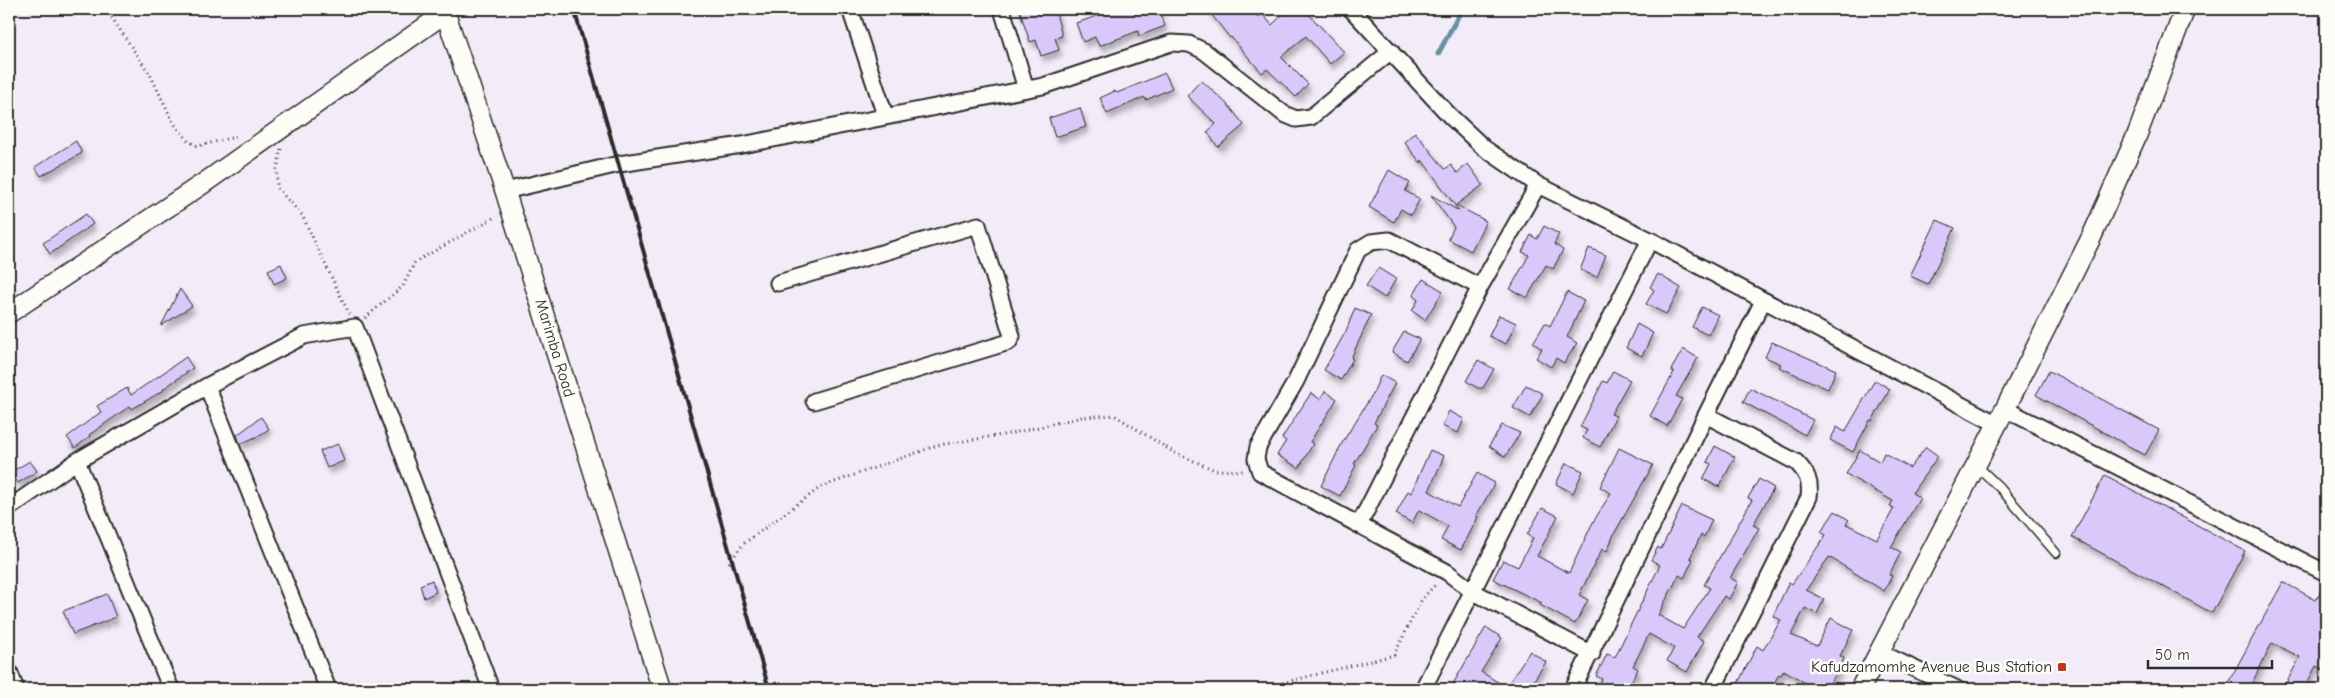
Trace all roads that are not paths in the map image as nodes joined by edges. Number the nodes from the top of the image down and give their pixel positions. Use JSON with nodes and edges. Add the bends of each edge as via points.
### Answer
{"nodes":[{"id":1,"x":850,"y":9,"type":"edge"},
{"id":2,"x":1002,"y":9,"type":"edge"},
{"id":3,"x":1351,"y":9,"type":"edge"},
{"id":4,"x":2185,"y":9,"type":"edge"},
{"id":5,"x":444,"y":11,"type":"edge"},
{"id":6,"x":1391,"y":51,"type":"junction"},
{"id":7,"x":1026,"y":89,"type":"junction"},
{"id":8,"x":885,"y":115,"type":"junction"},
{"id":9,"x":1538,"y":185,"type":"junction"},
{"id":10,"x":508,"y":200,"type":"junction"},
{"id":11,"x":1650,"y":240,"type":"junction"},
{"id":12,"x":778,"y":283,"type":"dead end"},
{"id":13,"x":1480,"y":287,"type":"junction"},
{"id":14,"x":1763,"y":301,"type":"junction"},
{"id":15,"x":9,"y":313,"type":"edge"},
{"id":16,"x":207,"y":386,"type":"junction"},
{"id":17,"x":814,"y":401,"type":"dead end"},
{"id":18,"x":1706,"y":415,"type":"junction"},
{"id":19,"x":2001,"y":416,"type":"junction"},
{"id":20,"x":77,"y":461,"type":"junction"},
{"id":21,"x":1976,"y":465,"type":"junction"},
{"id":22,"x":9,"y":508,"type":"edge"},
{"id":23,"x":1359,"y":525,"type":"junction"},
{"id":24,"x":2056,"y":553,"type":"dead end"},
{"id":25,"x":2326,"y":573,"type":"edge"},
{"id":26,"x":1472,"y":591,"type":"junction"},
{"id":27,"x":1879,"y":652,"type":"junction"},
{"id":28,"x":1592,"y":654,"type":"junction"},
{"id":29,"x":171,"y":689,"type":"edge"},
{"id":30,"x":328,"y":689,"type":"edge"},
{"id":31,"x":491,"y":689,"type":"edge"},
{"id":32,"x":662,"y":689,"type":"edge"},
{"id":33,"x":1423,"y":689,"type":"edge"},
{"id":34,"x":1573,"y":689,"type":"edge"},
{"id":35,"x":1712,"y":689,"type":"edge"},
{"id":36,"x":1860,"y":689,"type":"edge"},
{"id":37,"x":1957,"y":689,"type":"edge"}],
"edges":[{"from":1,"to":8,"type":"street"},
{"from":2,"to":7,"type":"street"},
{"from":3,"to":6,"type":"street"},
{"from":4,"to":19,"type":"street","via":[[2092,236]]},
{"from":5,"to":10,"type":"street","name":"Marimba Road"},
{"from":5,"to":15,"type":"street","via":[[204,183]]},
{"from":6,"to":7,"type":"street","via":[[1311,117],[1296,120],[1204,51],[1189,44],[1171,43]]},
{"from":6,"to":9,"type":"street","via":[[1425,92],[1484,148]]},
{"from":7,"to":8,"type":"street"},
{"from":8,"to":10,"type":"street","via":[[742,145],[618,164]]},
{"from":9,"to":11,"type":"street"},
{"from":9,"to":13,"type":"street"},
{"from":10,"to":32,"type":"street","name":"Marimba Road"},
{"from":11,"to":14,"type":"street"},
{"from":11,"to":26,"type":"street"},
{"from":12,"to":17,"type":"street","via":[[978,225],[1012,336],[1009,342]]},
{"from":13,"to":23,"type":"street"},
{"from":13,"to":23,"type":"street","via":[[1388,240],[1371,242],[1358,250],[1296,381],[1258,447],[1256,459],[1260,472]]},
{"from":14,"to":18,"type":"street"},
{"from":14,"to":19,"type":"street"},
{"from":16,"to":20,"type":"street"},
{"from":16,"to":30,"type":"street"},
{"from":16,"to":31,"type":"street","via":[[304,336],[355,327]]},
{"from":18,"to":28,"type":"street"},
{"from":18,"to":35,"type":"street","via":[[1796,462],[1806,472],[1810,483],[1809,497]]},
{"from":19,"to":21,"type":"street"},
{"from":19,"to":25,"type":"street"},
{"from":20,"to":22,"type":"street"},
{"from":20,"to":29,"type":"street"},
{"from":21,"to":24,"type":"lane"},
{"from":21,"to":27,"type":"street"},
{"from":23,"to":26,"type":"street","via":[[1447,572]]},
{"from":26,"to":28,"type":"street"},
{"from":26,"to":33,"type":"street"},
{"from":27,"to":36,"type":"street"},
{"from":27,"to":37,"type":"street"},
{"from":28,"to":34,"type":"street"}]}
